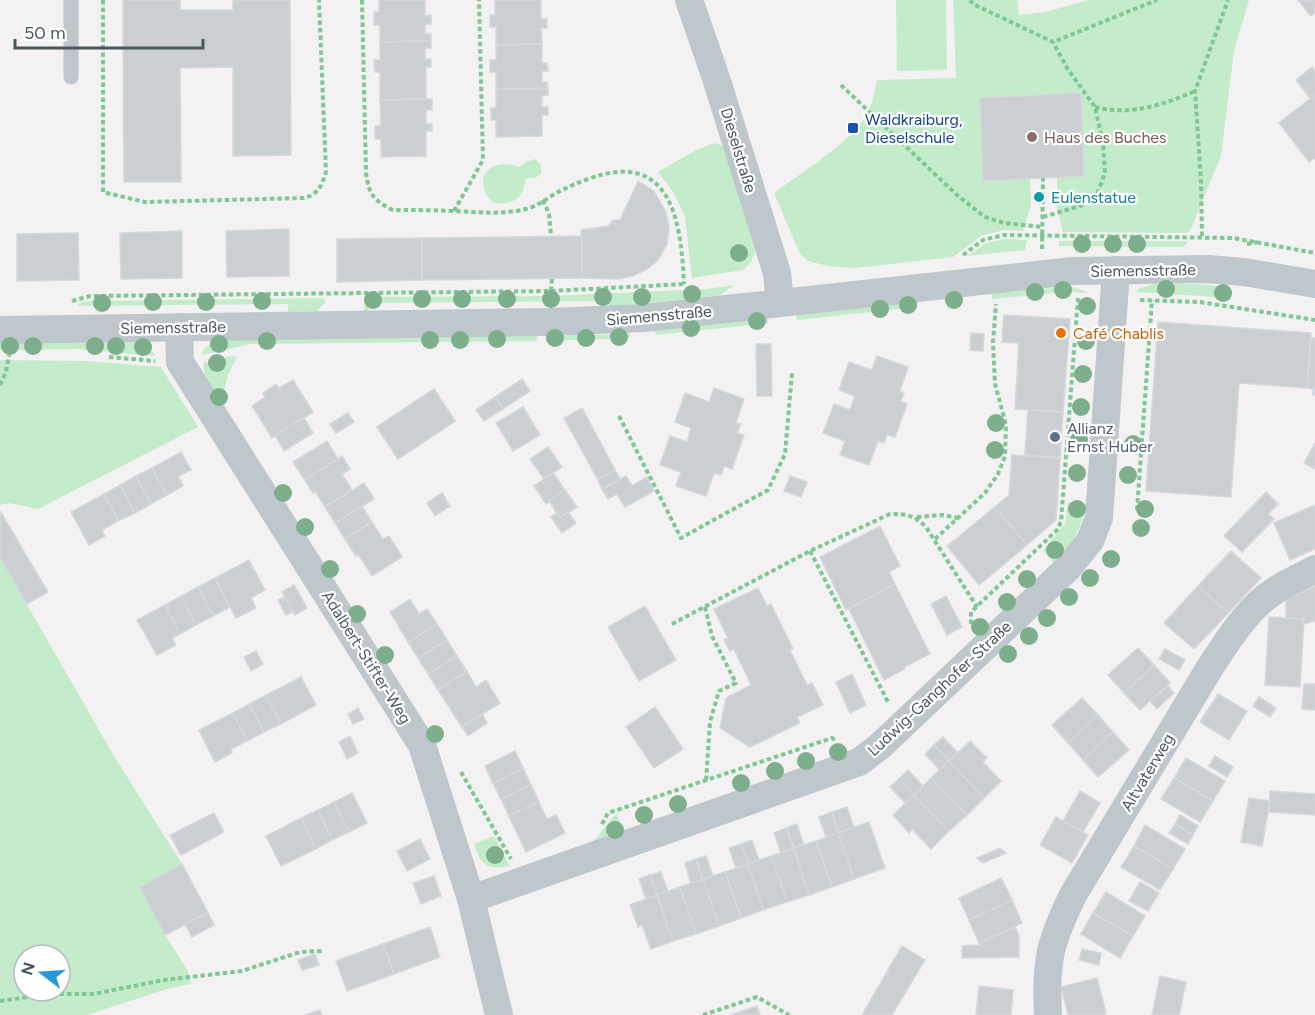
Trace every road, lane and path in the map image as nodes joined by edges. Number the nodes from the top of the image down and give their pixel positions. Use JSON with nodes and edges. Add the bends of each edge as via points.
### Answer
{"nodes":[{"id":1,"x":71,"y":0,"type":"edge"},
{"id":2,"x":103,"y":0,"type":"edge"},
{"id":3,"x":319,"y":0,"type":"edge"},
{"id":4,"x":362,"y":0,"type":"edge"},
{"id":5,"x":479,"y":0,"type":"edge"},
{"id":6,"x":689,"y":0,"type":"edge"},
{"id":7,"x":970,"y":0,"type":"edge"},
{"id":8,"x":1157,"y":0,"type":"edge"},
{"id":9,"x":1228,"y":0,"type":"edge"},
{"id":10,"x":1053,"y":42,"type":"junction"},
{"id":11,"x":71,"y":77,"type":"dead end"},
{"id":12,"x":841,"y":84,"type":"dead end"},
{"id":13,"x":1195,"y":91,"type":"junction"},
{"id":14,"x":1095,"y":107,"type":"junction"},
{"id":15,"x":1043,"y":178,"type":"dead end"},
{"id":16,"x":543,"y":200,"type":"junction"},
{"id":17,"x":454,"y":211,"type":"junction"},
{"id":18,"x":1043,"y":217,"type":"junction"},
{"id":19,"x":1043,"y":227,"type":"junction"},
{"id":20,"x":551,"y":236,"type":"dead end"},
{"id":21,"x":1042,"y":236,"type":"junction"},
{"id":22,"x":1202,"y":236,"type":"junction"},
{"id":23,"x":1043,"y":253,"type":"dead end"},
{"id":24,"x":1315,"y":253,"type":"edge"},
{"id":25,"x":960,"y":257,"type":"dead end"},
{"id":26,"x":1208,"y":269,"type":"junction"},
{"id":27,"x":1116,"y":270,"type":"junction"},
{"id":28,"x":552,"y":279,"type":"dead end"},
{"id":29,"x":684,"y":284,"type":"junction"},
{"id":30,"x":695,"y":284,"type":"dead end"},
{"id":31,"x":1315,"y":284,"type":"edge"},
{"id":32,"x":551,"y":291,"type":"junction"},
{"id":33,"x":1078,"y":297,"type":"dead end"},
{"id":34,"x":1114,"y":299,"type":"junction"},
{"id":35,"x":1152,"y":300,"type":"junction"},
{"id":36,"x":70,"y":302,"type":"dead end"},
{"id":37,"x":780,"y":302,"type":"junction"},
{"id":38,"x":996,"y":304,"type":"dead end"},
{"id":39,"x":1315,"y":320,"type":"edge"},
{"id":40,"x":179,"y":327,"type":"junction"},
{"id":41,"x":5,"y":342,"type":"edge"},
{"id":42,"x":792,"y":373,"type":"dead end"},
{"id":43,"x":0,"y":385,"type":"edge"},
{"id":44,"x":619,"y":416,"type":"dead end"},
{"id":45,"x":1137,"y":510,"type":"dead end"},
{"id":46,"x":916,"y":517,"type":"junction"},
{"id":47,"x":958,"y":518,"type":"junction"},
{"id":48,"x":935,"y":538,"type":"junction"},
{"id":49,"x":810,"y":551,"type":"junction"},
{"id":50,"x":1315,"y":569,"type":"edge"},
{"id":51,"x":705,"y":607,"type":"junction"},
{"id":52,"x":977,"y":607,"type":"junction"},
{"id":53,"x":672,"y":624,"type":"dead end"},
{"id":54,"x":970,"y":632,"type":"dead end"},
{"id":55,"x":888,"y":703,"type":"dead end"},
{"id":56,"x":841,"y":744,"type":"dead end"},
{"id":57,"x":456,"y":765,"type":"dead end"},
{"id":58,"x":706,"y":781,"type":"junction"},
{"id":59,"x":717,"y":813,"type":"junction"},
{"id":60,"x":596,"y":832,"type":"dead end"},
{"id":61,"x":522,"y":881,"type":"junction"},
{"id":62,"x":471,"y":899,"type":"junction"},
{"id":63,"x":322,"y":951,"type":"dead end"},
{"id":64,"x":0,"y":1000,"type":"edge"},
{"id":65,"x":499,"y":1015,"type":"edge"},
{"id":66,"x":703,"y":1015,"type":"edge"},
{"id":67,"x":789,"y":1015,"type":"edge"},
{"id":68,"x":1048,"y":1015,"type":"edge"}],
"edges":[{"from":1,"to":11,"type":"lane"},
{"from":2,"to":3,"type":"path","via":[[103,192],[146,202],[304,198],[318,191],[326,172]]},
{"from":4,"to":17,"type":"path","via":[[368,190],[378,202],[393,210]]},
{"from":5,"to":17,"type":"path","via":[[483,160]]},
{"from":6,"to":37,"type":"street","name":"Dieselstraße","via":[[777,273]]},
{"from":7,"to":10,"type":"path"},
{"from":8,"to":10,"type":"path"},
{"from":9,"to":13,"type":"path"},
{"from":10,"to":14,"type":"path"},
{"from":12,"to":19,"type":"path","via":[[985,217]]},
{"from":13,"to":14,"type":"path","via":[[1131,110]]},
{"from":13,"to":22,"type":"path"},
{"from":14,"to":18,"type":"path","via":[[1105,173],[1097,194],[1083,205]]},
{"from":15,"to":18,"type":"path"},
{"from":16,"to":17,"type":"path","via":[[529,208],[498,214]]},
{"from":16,"to":20,"type":"path"},
{"from":16,"to":29,"type":"path","via":[[590,178],[616,172],[654,180],[665,194],[681,235]]},
{"from":18,"to":19,"type":"path"},
{"from":19,"to":21,"type":"path"},
{"from":21,"to":22,"type":"path"},
{"from":21,"to":23,"type":"path"},
{"from":21,"to":25,"type":"path","via":[[1004,235],[983,240]]},
{"from":22,"to":24,"type":"path","via":[[1233,237]]},
{"from":22,"to":26,"type":"path"},
{"from":26,"to":27,"type":"street","name":"Siemensstraße"},
{"from":26,"to":31,"type":"street","name":"Siemensstraße"},
{"from":27,"to":34,"type":"street","name":"Ludwig-Ganghofer-Straße"},
{"from":27,"to":37,"type":"street","name":"Siemensstraße","via":[[1037,274]]},
{"from":28,"to":32,"type":"path"},
{"from":29,"to":30,"type":"path"},
{"from":29,"to":32,"type":"path"},
{"from":32,"to":36,"type":"path","via":[[90,296]]},
{"from":33,"to":52,"type":"path","via":[[1061,522]]},
{"from":34,"to":35,"type":"path"},
{"from":34,"to":59,"type":"street","name":"Ludwig-Ganghofer-Straße","via":[[1099,518],[1080,555],[888,740],[859,762]]},
{"from":35,"to":39,"type":"path","via":[[1200,302]]},
{"from":35,"to":45,"type":"path"},
{"from":37,"to":40,"type":"street","name":"Siemensstraße","via":[[644,318],[562,322]]},
{"from":38,"to":47,"type":"path","via":[[995,384],[1006,425],[1005,456],[985,493]]},
{"from":40,"to":41,"type":"street","name":"Siemensstraße"},
{"from":40,"to":62,"type":"street","name":"Adalbert-Stifter-Weg","via":[[180,362],[422,745]]},
{"from":41,"to":43,"type":"path","via":[[6,372]]},
{"from":42,"to":44,"type":"path","via":[[785,454],[768,490],[681,538]]},
{"from":46,"to":47,"type":"path"},
{"from":46,"to":48,"type":"path"},
{"from":46,"to":49,"type":"path","via":[[890,514]]},
{"from":47,"to":48,"type":"path"},
{"from":48,"to":52,"type":"path"},
{"from":49,"to":51,"type":"path"},
{"from":49,"to":55,"type":"path"},
{"from":50,"to":68,"type":"street","name":"Altvaterweg","via":[[1274,590],[1232,635],[1079,884],[1050,950]]},
{"from":51,"to":53,"type":"path"},
{"from":51,"to":58,"type":"path","via":[[712,636],[736,683],[719,691],[714,706]]},
{"from":52,"to":54,"type":"path","via":[[971,612]]},
{"from":56,"to":58,"type":"path","via":[[832,738]]},
{"from":57,"to":61,"type":"path"},
{"from":58,"to":59,"type":"path"},
{"from":58,"to":60,"type":"path","via":[[608,813]]},
{"from":59,"to":61,"type":"street","name":"Ludwig-Ganghofer-Straße"},
{"from":61,"to":62,"type":"street","name":"Ludwig-Ganghofer-Straße"},
{"from":62,"to":65,"type":"street","name":"Adalbert-Stifter-Weg"},
{"from":63,"to":64,"type":"path","via":[[300,952],[242,972],[164,980],[93,994]]},
{"from":66,"to":67,"type":"path","via":[[757,997]]}]}
